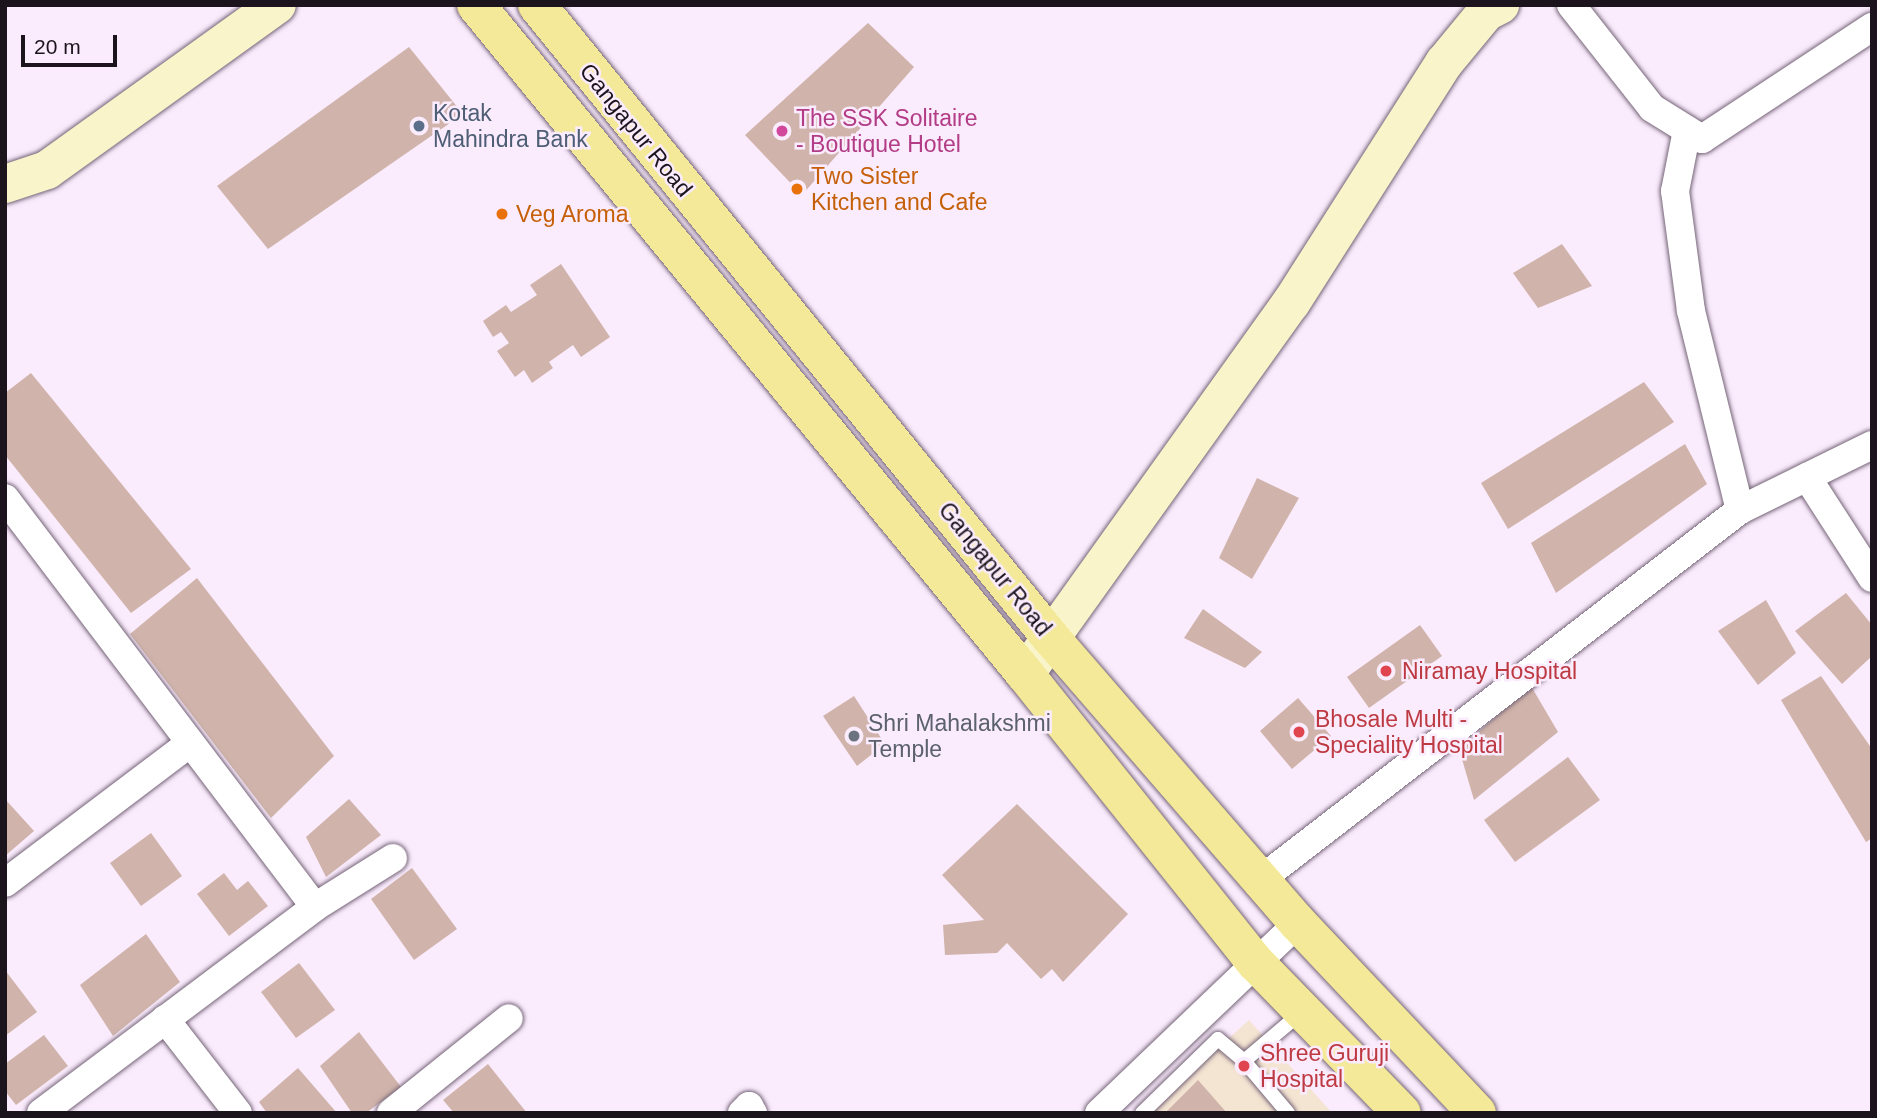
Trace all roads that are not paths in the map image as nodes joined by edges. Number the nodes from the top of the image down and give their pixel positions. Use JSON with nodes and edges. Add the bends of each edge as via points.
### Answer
{"nodes":[{"id":1,"x":277,"y":5,"type":"edge"},
{"id":2,"x":476,"y":5,"type":"edge"},
{"id":3,"x":537,"y":5,"type":"edge"},
{"id":4,"x":1571,"y":5,"type":"edge"},
{"id":5,"x":1489,"y":7,"type":"edge"},
{"id":6,"x":1872,"y":27,"type":"edge"},
{"id":7,"x":1687,"y":130,"type":"junction"},
{"id":8,"x":5,"y":184,"type":"edge"},
{"id":9,"x":1872,"y":445,"type":"edge"},
{"id":10,"x":1807,"y":477,"type":"junction"},
{"id":11,"x":5,"y":498,"type":"edge"},
{"id":12,"x":1740,"y":510,"type":"junction"},
{"id":13,"x":1872,"y":578,"type":"edge"},
{"id":14,"x":1051,"y":638,"type":"junction"},
{"id":15,"x":1026,"y":674,"type":"junction"},
{"id":16,"x":190,"y":743,"type":"junction"},
{"id":17,"x":393,"y":858,"type":"dead end"},
{"id":18,"x":1260,"y":880,"type":"junction"},
{"id":19,"x":5,"y":883,"type":"edge"},
{"id":20,"x":314,"y":908,"type":"junction"},
{"id":21,"x":1298,"y":923,"type":"junction"},
{"id":22,"x":1256,"y":963,"type":"junction"},
{"id":23,"x":1303,"y":1011,"type":"junction"},
{"id":24,"x":509,"y":1018,"type":"dead end"},
{"id":25,"x":165,"y":1019,"type":"junction"},
{"id":26,"x":1244,"y":1061,"type":"junction"},
{"id":27,"x":41,"y":1113,"type":"edge"},
{"id":28,"x":238,"y":1113,"type":"edge"},
{"id":29,"x":391,"y":1113,"type":"edge"},
{"id":30,"x":742,"y":1113,"type":"edge"},
{"id":31,"x":753,"y":1113,"type":"edge"},
{"id":32,"x":1099,"y":1113,"type":"edge"},
{"id":33,"x":1142,"y":1113,"type":"edge"},
{"id":34,"x":1288,"y":1113,"type":"edge"},
{"id":35,"x":1402,"y":1113,"type":"edge"},
{"id":36,"x":1477,"y":1113,"type":"edge"}],
"edges":[{"from":1,"to":8,"type":"street","via":[[47,170]]},
{"from":2,"to":15,"type":"main road","name":"Gangapur Road"},
{"from":3,"to":14,"type":"main road","name":"Gangapur Road"},
{"from":4,"to":7,"type":"street","via":[[1652,108]]},
{"from":5,"to":14,"type":"street","via":[[1444,63],[1291,303]]},
{"from":6,"to":7,"type":"street","via":[[1702,139]]},
{"from":7,"to":12,"type":"street","via":[[1675,191],[1691,311]]},
{"from":9,"to":10,"type":"street"},
{"from":10,"to":12,"type":"street"},
{"from":10,"to":13,"type":"street"},
{"from":11,"to":16,"type":"street"},
{"from":12,"to":18,"type":"street"},
{"from":14,"to":15,"type":"street"},
{"from":14,"to":18,"type":"main road","name":"Gangapur Road"},
{"from":15,"to":22,"type":"main road","name":"Gangapur Road"},
{"from":16,"to":19,"type":"street"},
{"from":16,"to":20,"type":"street"},
{"from":17,"to":20,"type":"street"},
{"from":18,"to":21,"type":"main road","name":"Gangapur Road"},
{"from":20,"to":25,"type":"street"},
{"from":21,"to":22,"type":"street"},
{"from":21,"to":36,"type":"main road","name":"Gangapur Road"},
{"from":22,"to":23,"type":"main road","name":"Gangapur Road"},
{"from":22,"to":32,"type":"street"},
{"from":23,"to":26,"type":"lane"},
{"from":23,"to":35,"type":"main road","name":"Gangapur Road"},
{"from":24,"to":29,"type":"street"},
{"from":25,"to":27,"type":"street"},
{"from":25,"to":28,"type":"street"},
{"from":26,"to":33,"type":"lane","via":[[1218,1040]]},
{"from":26,"to":34,"type":"lane"},
{"from":30,"to":31,"type":"street","via":[[749,1106]]}]}
